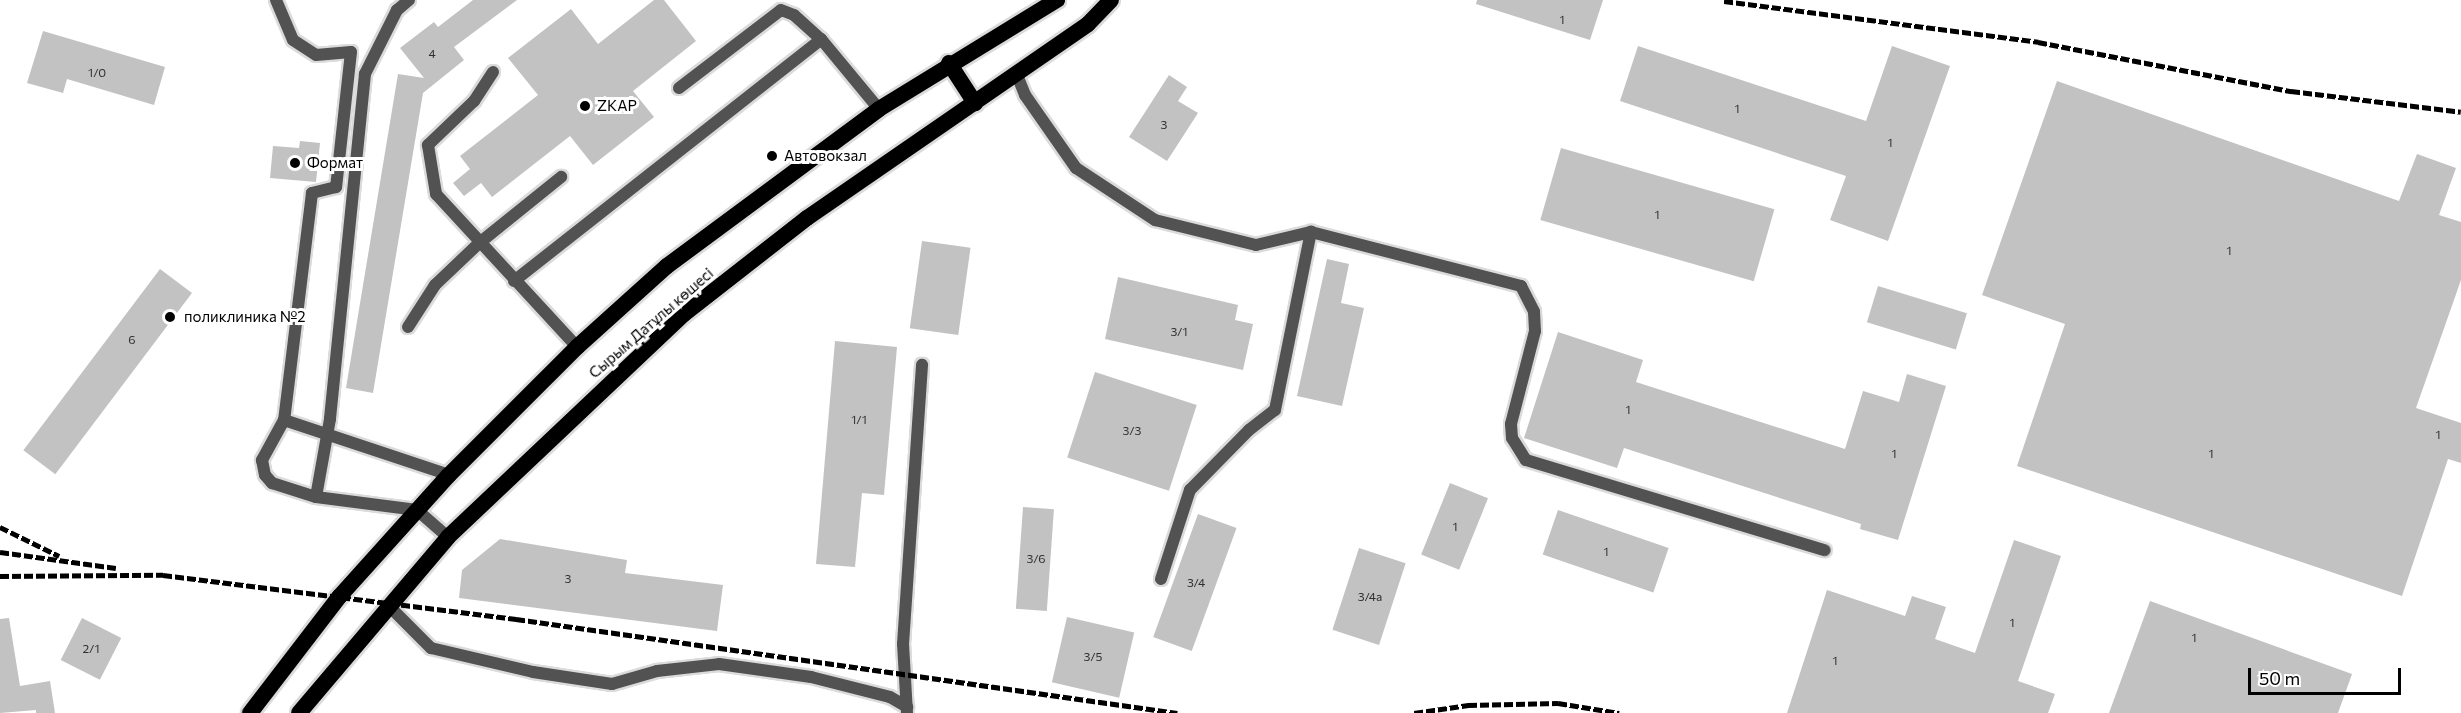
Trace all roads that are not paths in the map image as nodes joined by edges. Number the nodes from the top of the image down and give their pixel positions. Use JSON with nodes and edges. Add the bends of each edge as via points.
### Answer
{"nodes":[{"id":1,"x":276,"y":0,"type":"edge"},
{"id":2,"x":409,"y":0,"type":"edge"},
{"id":3,"x":1057,"y":0,"type":"edge"},
{"id":4,"x":1111,"y":0,"type":"edge"},
{"id":5,"x":821,"y":39,"type":"junction"},
{"id":6,"x":949,"y":63,"type":"junction"},
{"id":7,"x":493,"y":72,"type":"dead end"},
{"id":8,"x":1017,"y":75,"type":"junction"},
{"id":9,"x":679,"y":88,"type":"dead end"},
{"id":10,"x":975,"y":103,"type":"junction"},
{"id":11,"x":879,"y":109,"type":"junction"},
{"id":12,"x":561,"y":177,"type":"dead end"},
{"id":13,"x":1311,"y":232,"type":"junction"},
{"id":14,"x":478,"y":244,"type":"junction"},
{"id":15,"x":514,"y":281,"type":"junction"},
{"id":16,"x":408,"y":327,"type":"dead end"},
{"id":17,"x":577,"y":346,"type":"junction"},
{"id":18,"x":922,"y":365,"type":"dead end"},
{"id":19,"x":285,"y":420,"type":"junction"},
{"id":20,"x":327,"y":434,"type":"junction"},
{"id":21,"x":449,"y":475,"type":"junction"},
{"id":22,"x":316,"y":497,"type":"junction"},
{"id":23,"x":417,"y":510,"type":"junction"},
{"id":24,"x":448,"y":537,"type":"junction"},
{"id":25,"x":1825,"y":550,"type":"dead end"},
{"id":26,"x":1161,"y":579,"type":"dead end"},
{"id":27,"x":388,"y":606,"type":"junction"},
{"id":28,"x":907,"y":710,"type":"edge"},
{"id":29,"x":250,"y":713,"type":"edge"},
{"id":30,"x":299,"y":713,"type":"edge"}],
"edges":[{"from":1,"to":19,"type":"street","via":[[292,40],[316,55],[351,52],[336,187],[312,193]]},
{"from":2,"to":20,"type":"street","via":[[397,10],[365,74]]},
{"from":3,"to":6,"type":"highway","name":"Сырым Датұлы көшесі"},
{"from":4,"to":8,"type":"highway","name":"Сырым Датұлы көшесі","via":[[1088,24]]},
{"from":5,"to":9,"type":"street","via":[[794,15],[781,10]]},
{"from":5,"to":11,"type":"street"},
{"from":5,"to":15,"type":"street"},
{"from":6,"to":10,"type":"highway"},
{"from":6,"to":11,"type":"highway","name":"Сырым Датұлы көшесі"},
{"from":7,"to":14,"type":"street","via":[[474,101],[428,145],[436,194]]},
{"from":8,"to":10,"type":"highway","name":"Сырым Датұлы көшесі"},
{"from":8,"to":13,"type":"street","via":[[1025,95],[1076,168],[1155,220],[1256,245]]},
{"from":10,"to":24,"type":"highway","name":"Сырым Датұлы көшесі","via":[[807,218],[684,314]]},
{"from":11,"to":17,"type":"highway","name":"Сырым Датұлы көшесі","via":[[667,266]]},
{"from":12,"to":14,"type":"street"},
{"from":13,"to":25,"type":"street","via":[[1521,286],[1534,312],[1535,331],[1510,424],[1512,438],[1526,460]]},
{"from":13,"to":26,"type":"street","via":[[1275,410],[1249,430],[1190,490]]},
{"from":14,"to":15,"type":"street"},
{"from":14,"to":16,"type":"street","via":[[435,285]]},
{"from":15,"to":17,"type":"street"},
{"from":17,"to":21,"type":"highway","name":"Сырым Датұлы көшесі"},
{"from":18,"to":28,"type":"street","via":[[903,644]]},
{"from":19,"to":20,"type":"street"},
{"from":19,"to":22,"type":"street","via":[[262,460],[265,475],[272,483]]},
{"from":20,"to":21,"type":"street"},
{"from":20,"to":22,"type":"street"},
{"from":21,"to":23,"type":"highway","name":"Сырым Датұлы көшесі"},
{"from":22,"to":23,"type":"street"},
{"from":23,"to":24,"type":"street"},
{"from":23,"to":29,"type":"highway","name":"Сырым Датұлы көшесі","via":[[339,597]]},
{"from":24,"to":27,"type":"highway","name":"Сырым Датұлы көшесі"},
{"from":27,"to":28,"type":"street","via":[[431,648],[533,672],[612,684],[657,671],[719,664],[811,677],[890,697]]},
{"from":27,"to":30,"type":"highway","name":"Сырым Датұлы көшесі"}]}
